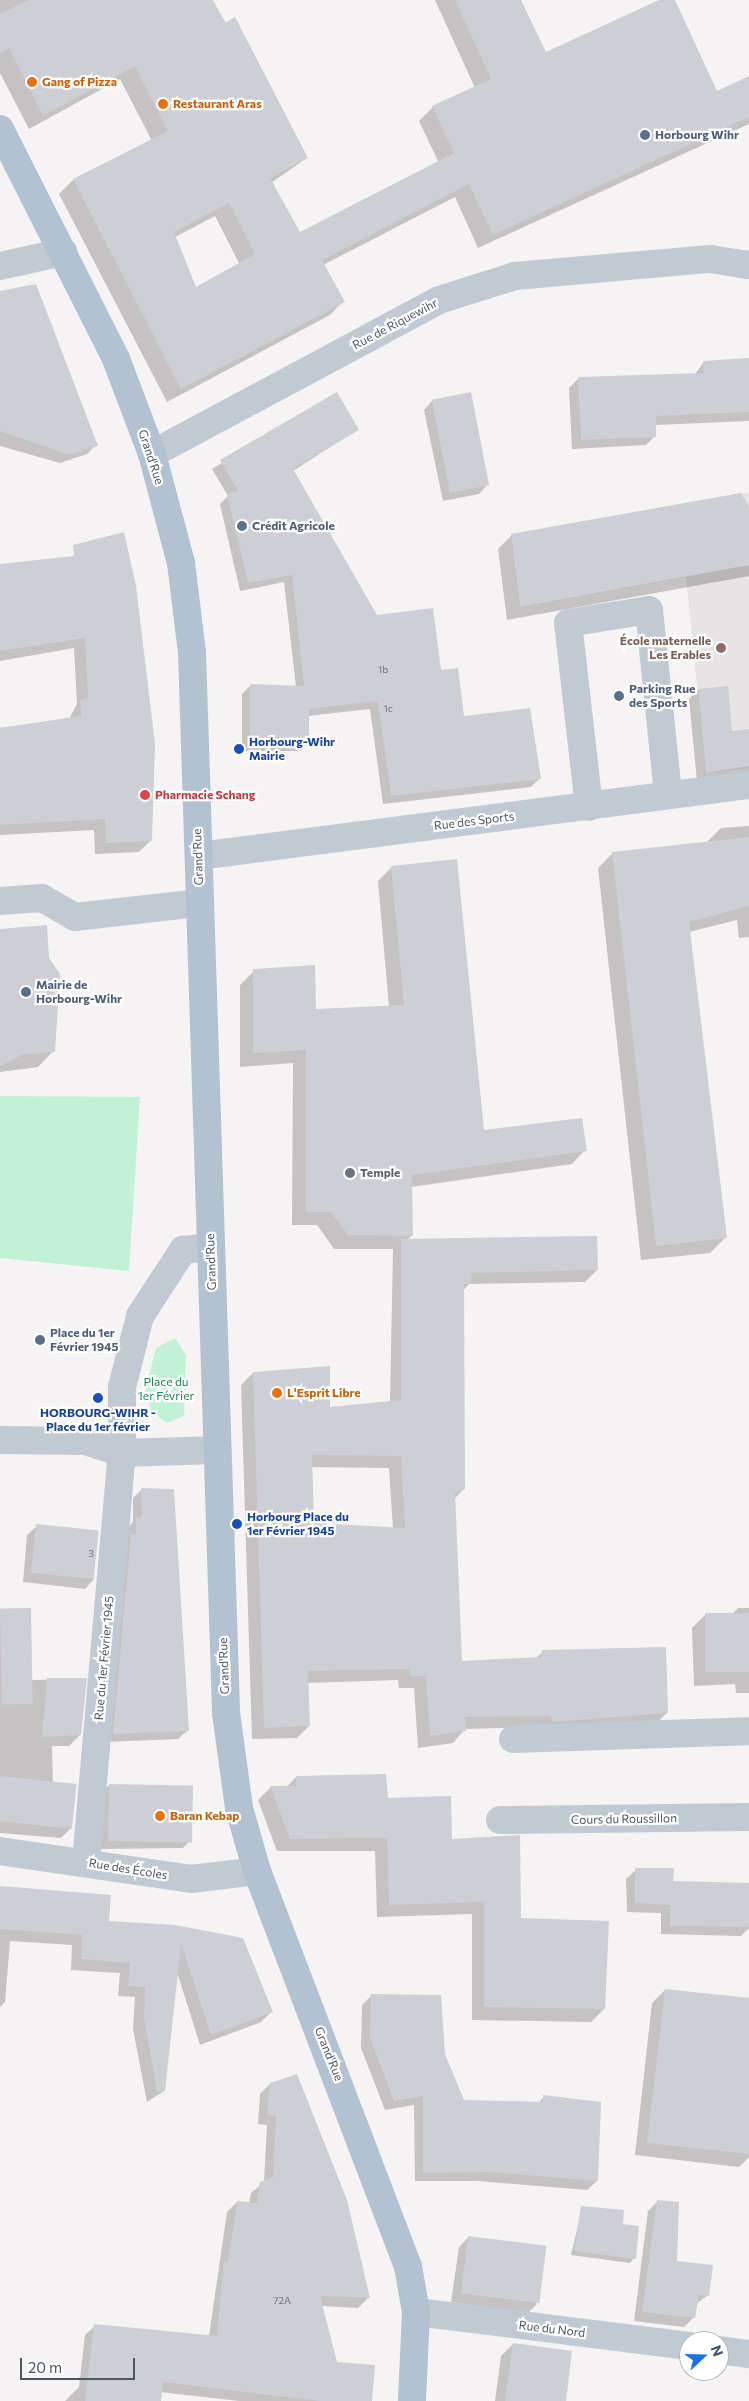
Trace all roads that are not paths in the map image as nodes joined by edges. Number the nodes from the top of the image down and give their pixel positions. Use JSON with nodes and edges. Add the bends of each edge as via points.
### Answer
{"nodes":[{"id":1,"x":0,"y":129,"type":"edge"},
{"id":2,"x":63,"y":252,"type":"junction"},
{"id":3,"x":749,"y":265,"type":"edge"},
{"id":4,"x":0,"y":266,"type":"edge"},
{"id":5,"x":152,"y":454,"type":"junction"},
{"id":6,"x":749,"y":785,"type":"edge"},
{"id":7,"x":668,"y":794,"type":"junction"},
{"id":8,"x":589,"y":807,"type":"junction"},
{"id":9,"x":199,"y":856,"type":"junction"},
{"id":10,"x":0,"y":901,"type":"edge"},
{"id":11,"x":200,"y":903,"type":"junction"},
{"id":12,"x":211,"y":1246,"type":"junction"},
{"id":13,"x":0,"y":1440,"type":"edge"},
{"id":14,"x":217,"y":1450,"type":"junction"},
{"id":15,"x":122,"y":1453,"type":"junction"},
{"id":16,"x":749,"y":1731,"type":"edge"},
{"id":17,"x":513,"y":1739,"type":"dead end"},
{"id":18,"x":749,"y":1817,"type":"edge"},
{"id":19,"x":500,"y":1820,"type":"dead end"},
{"id":20,"x":0,"y":1851,"type":"edge"},
{"id":21,"x":86,"y":1862,"type":"junction"},
{"id":22,"x":257,"y":1871,"type":"junction"},
{"id":23,"x":416,"y":2312,"type":"junction"},
{"id":24,"x":679,"y":2345,"type":"edge"},
{"id":25,"x":729,"y":2351,"type":"edge"},
{"id":26,"x":749,"y":2354,"type":"edge"},
{"id":27,"x":412,"y":2401,"type":"edge"}],
"edges":[{"from":1,"to":2,"type":"main road","name":"Grand'Rue"},
{"from":2,"to":4,"type":"street"},
{"from":2,"to":5,"type":"main road","name":"Grand'Rue","via":[[116,359]]},
{"from":3,"to":5,"type":"street","name":"Rue de Riquewihr","via":[[710,258],[515,276],[439,300]]},
{"from":5,"to":9,"type":"main road","name":"Grand'Rue","via":[[181,563],[191,644]]},
{"from":6,"to":7,"type":"street","name":"Rue des Sports"},
{"from":7,"to":8,"type":"street","name":"Rue des Sports"},
{"from":7,"to":8,"type":"street","via":[[649,610],[568,623]]},
{"from":8,"to":9,"type":"street","name":"Rue des Sports"},
{"from":9,"to":11,"type":"main road","name":"Grand'Rue"},
{"from":10,"to":11,"type":"street","via":[[42,898],[75,917]]},
{"from":11,"to":12,"type":"main road","name":"Grand'Rue"},
{"from":12,"to":14,"type":"main road","name":"Grand'Rue"},
{"from":12,"to":15,"type":"street","via":[[183,1250],[140,1316],[122,1387]]},
{"from":13,"to":15,"type":"street","via":[[85,1441]]},
{"from":14,"to":15,"type":"street"},
{"from":14,"to":22,"type":"main road","name":"Grand'Rue","via":[[226,1713],[240,1808]]},
{"from":15,"to":21,"type":"street","name":"Rue du 1er Février 1945"},
{"from":16,"to":17,"type":"street"},
{"from":18,"to":19,"type":"street","name":"Cours du Roussillon"},
{"from":20,"to":21,"type":"street","name":"Rue des Écoles"},
{"from":21,"to":22,"type":"street","name":"Rue des Écoles","via":[[191,1879]]},
{"from":22,"to":23,"type":"main road","name":"Grand'Rue","via":[[382,2189],[408,2266]]},
{"from":23,"to":24,"type":"street","name":"Rue du Nord"},
{"from":23,"to":27,"type":"main road","name":"Grand'Rue"},
{"from":25,"to":26,"type":"street"}]}
